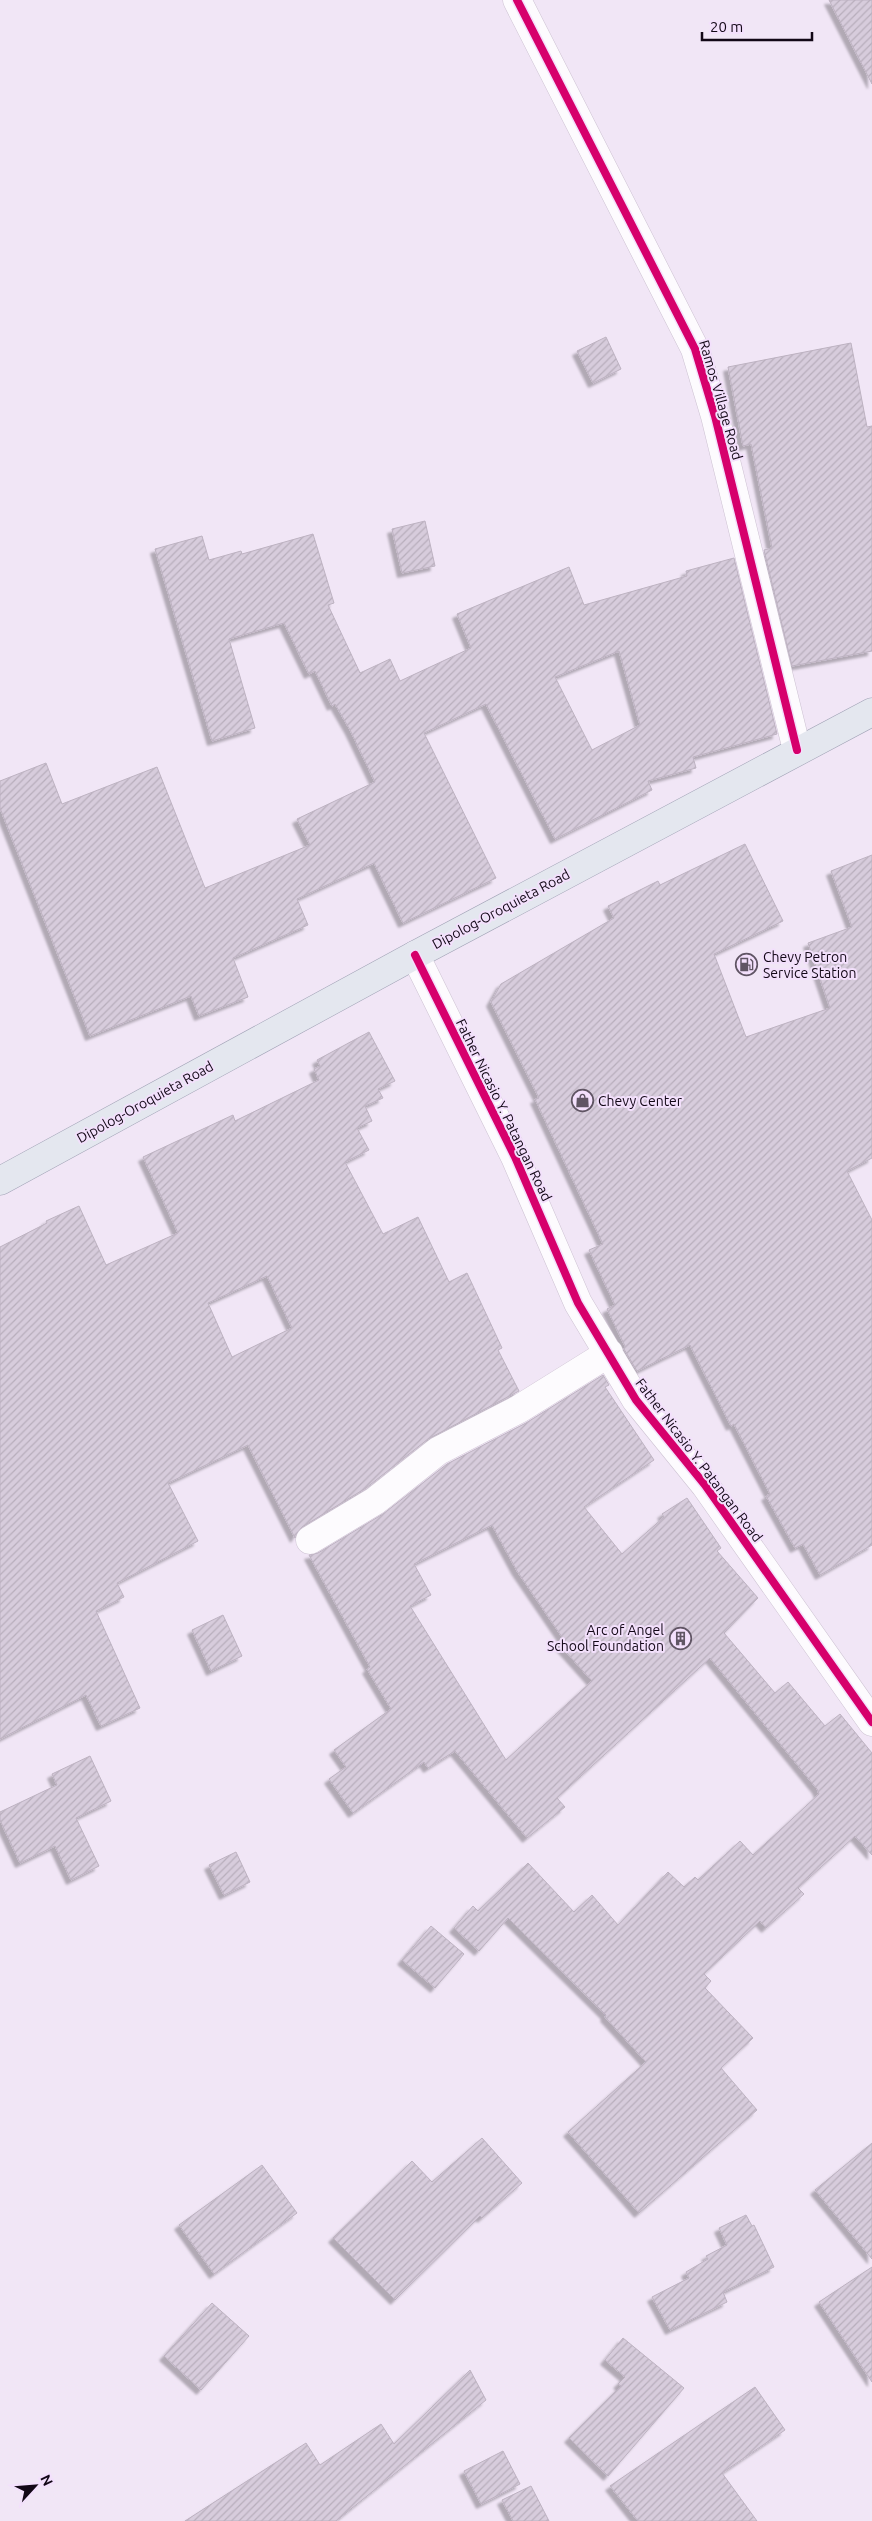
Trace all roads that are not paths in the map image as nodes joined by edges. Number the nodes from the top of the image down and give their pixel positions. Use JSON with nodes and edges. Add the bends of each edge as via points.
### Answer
{"nodes":[{"id":1,"x":517,"y":0,"type":"edge"},
{"id":2,"x":872,"y":712,"type":"edge"},
{"id":3,"x":797,"y":750,"type":"junction"},
{"id":4,"x":415,"y":955,"type":"junction"},
{"id":5,"x":0,"y":1181,"type":"edge"},
{"id":6,"x":609,"y":1353,"type":"junction"},
{"id":7,"x":310,"y":1540,"type":"dead end"},
{"id":8,"x":872,"y":1722,"type":"edge"}],
"edges":[{"from":1,"to":3,"type":"street","name":"Ramos Village Road","via":[[695,349]]},
{"from":2,"to":3,"type":"main road","name":"Dipolog-Oroquieta Road"},
{"from":3,"to":4,"type":"main road","name":"Dipolog-Oroquieta Road"},
{"from":4,"to":5,"type":"main road","name":"Dipolog-Oroquieta Road"},
{"from":4,"to":6,"type":"street","name":"Father Nicasio Y. Patangan Road","via":[[514,1157],[578,1303]]},
{"from":6,"to":7,"type":"street","via":[[520,1409],[438,1451],[375,1501]]},
{"from":6,"to":8,"type":"street","name":"Father Nicasio Y. Patangan Road","via":[[636,1400],[705,1486]]}]}
